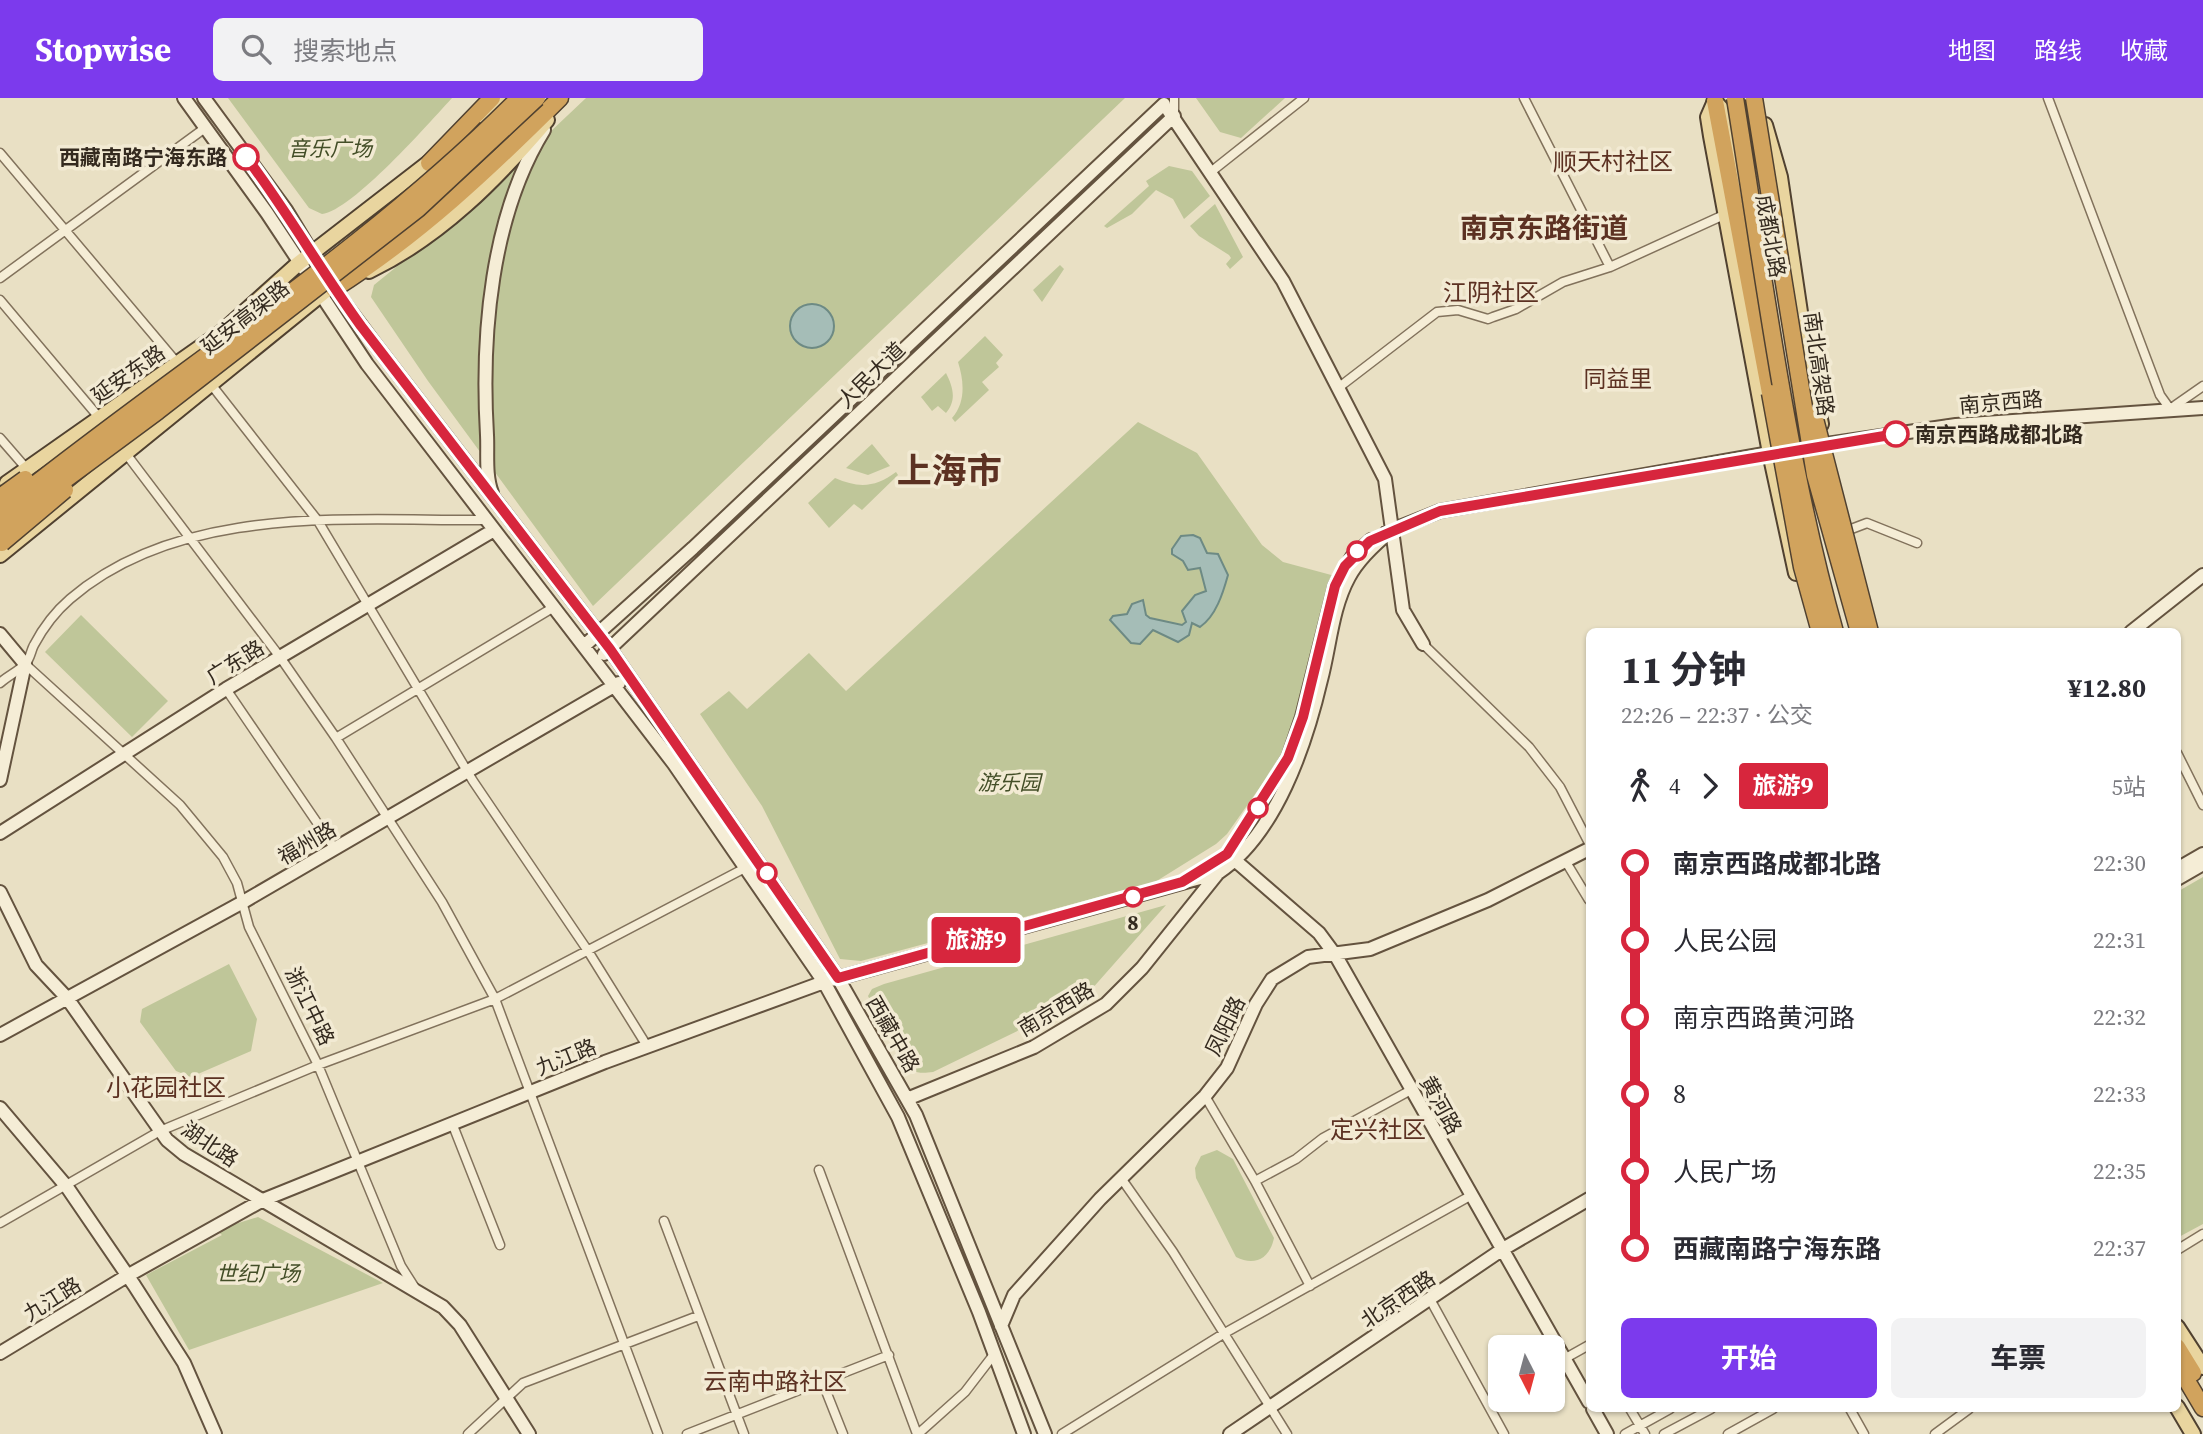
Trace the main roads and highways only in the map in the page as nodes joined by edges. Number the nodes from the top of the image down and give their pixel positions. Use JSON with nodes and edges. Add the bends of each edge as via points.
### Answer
{"nodes":[{"id":1,"x":480,"y":98,"type":"edge"},
{"id":2,"x":492,"y":98,"type":"edge"},
{"id":3,"x":505,"y":98,"type":"edge"},
{"id":4,"x":519,"y":98,"type":"edge"},
{"id":5,"x":539,"y":98,"type":"edge"},
{"id":6,"x":1735,"y":98,"type":"edge"},
{"id":7,"x":1754,"y":98,"type":"edge"},
{"id":8,"x":1759,"y":98,"type":"edge"},
{"id":9,"x":1715,"y":99,"type":"edge"},
{"id":10,"x":562,"y":100,"type":"edge"},
{"id":11,"x":1768,"y":139,"type":"junction"},
{"id":12,"x":429,"y":163,"type":"junction"},
{"id":13,"x":329,"y":290,"type":"junction"},
{"id":14,"x":1808,"y":365,"type":"junction"},
{"id":15,"x":1807,"y":399,"type":"junction"},
{"id":16,"x":158,"y":411,"type":"junction"},
{"id":17,"x":1782,"y":421,"type":"junction"},
{"id":18,"x":1820,"y":445,"type":"junction"},
{"id":19,"x":1769,"y":450,"type":"junction"},
{"id":20,"x":124,"y":452,"type":"junction"},
{"id":21,"x":1790,"y":456,"type":"junction"},
{"id":22,"x":43,"y":457,"type":"junction"},
{"id":23,"x":1815,"y":475,"type":"junction"},
{"id":24,"x":0,"y":488,"type":"edge"},
{"id":25,"x":0,"y":497,"type":"edge"},
{"id":26,"x":0,"y":504,"type":"edge"},
{"id":27,"x":1789,"y":504,"type":"junction"},
{"id":28,"x":1836,"y":506,"type":"junction"},
{"id":29,"x":0,"y":512,"type":"edge"},
{"id":30,"x":0,"y":528,"type":"edge"},
{"id":31,"x":0,"y":542,"type":"edge"},
{"id":32,"x":1803,"y":543,"type":"junction"},
{"id":33,"x":0,"y":555,"type":"edge"},
{"id":34,"x":1798,"y":565,"type":"junction"},
{"id":35,"x":1854,"y":570,"type":"junction"},
{"id":36,"x":1829,"y":611,"type":"junction"},
{"id":37,"x":1859,"y":627,"type":"edge"},
{"id":38,"x":1811,"y":628,"type":"edge"},
{"id":39,"x":1819,"y":628,"type":"edge"},
{"id":40,"x":1826,"y":628,"type":"edge"},
{"id":41,"x":1834,"y":628,"type":"edge"},
{"id":42,"x":1869,"y":628,"type":"edge"},
{"id":43,"x":1876,"y":628,"type":"edge"},
{"id":44,"x":2181,"y":1333,"type":"edge"},
{"id":45,"x":2181,"y":1353,"type":"edge"},
{"id":46,"x":2203,"y":1367,"type":"edge"},
{"id":47,"x":2181,"y":1371,"type":"edge"},
{"id":48,"x":2203,"y":1390,"type":"edge"},
{"id":49,"x":2203,"y":1408,"type":"edge"},
{"id":50,"x":2180,"y":1412,"type":"edge"},
{"id":51,"x":2193,"y":1434,"type":"edge"}],
"edges":[{"from":1,"to":12,"type":"main road","name":"延安东路"},
{"from":2,"to":12,"type":"highway"},
{"from":3,"to":12,"type":"main road","name":"延安东路"},
{"from":3,"to":25,"type":"highway","bridge":true,"via":[[414,185],[129,407]]},
{"from":4,"to":29,"type":"highway","name":"延安高架路","bridge":true,"via":[[394,212]]},
{"from":5,"to":13,"type":"main road","via":[[446,190]]},
{"from":5,"to":16,"type":"highway","name":"延安高架路","bridge":true,"via":[[418,209]]},
{"from":6,"to":21,"type":"highway","name":"南北高架路","bridge":true},
{"from":7,"to":23,"type":"highway","name":"南北高架路","bridge":true},
{"from":8,"to":11,"type":"main road","name":"成都北路"},
{"from":9,"to":17,"type":"main road","name":"成都北路","via":[[1725,114],[1737,166]]},
{"from":9,"to":19,"type":"main road","via":[[1708,117]]},
{"from":9,"to":27,"type":"highway","bridge":true},
{"from":10,"to":13,"type":"highway","via":[[475,183],[384,257]]},
{"from":10,"to":13,"type":"main road","via":[[485,189],[454,216],[400,256]]},
{"from":11,"to":14,"type":"main road","via":[[1780,177]]},
{"from":11,"to":15,"type":"main road","name":"成都北路","via":[[1761,165]]},
{"from":11,"to":28,"type":"highway","bridge":true,"via":[[1811,398]]},
{"from":12,"to":22,"type":"main road","name":"延安东路","via":[[299,263],[249,310],[178,365]]},
{"from":13,"to":20,"type":"main road"},
{"from":14,"to":15,"type":"main road"},
{"from":14,"to":18,"type":"main road"},
{"from":15,"to":18,"type":"main road","name":"成都北路"},
{"from":16,"to":30,"type":"highway","name":"延安高架路","bridge":true},
{"from":16,"to":31,"type":"highway","bridge":true},
{"from":17,"to":19,"type":"main road"},
{"from":17,"to":21,"type":"main road","name":"成都北路"},
{"from":18,"to":28,"type":"main road"},
{"from":19,"to":34,"type":"main road"},
{"from":20,"to":31,"type":"main road","via":[[77,477]]},
{"from":20,"to":33,"type":"main road"},
{"from":21,"to":27,"type":"highway","bridge":true},
{"from":21,"to":32,"type":"main road","name":"成都北路"},
{"from":21,"to":36,"type":"highway","name":"南北高架路","bridge":true},
{"from":22,"to":24,"type":"main road","name":"延安东路"},
{"from":22,"to":26,"type":"main road","name":"延安东路"},
{"from":23,"to":28,"type":"highway","bridge":true},
{"from":23,"to":37,"type":"highway","name":"南北高架路","bridge":true},
{"from":27,"to":34,"type":"highway","bridge":true},
{"from":28,"to":35,"type":"highway","bridge":true},
{"from":28,"to":37,"type":"main road"},
{"from":28,"to":43,"type":"main road"},
{"from":32,"to":34,"type":"main road"},
{"from":32,"to":40,"type":"main road","name":"成都北路"},
{"from":34,"to":36,"type":"highway","bridge":true},
{"from":34,"to":38,"type":"main road"},
{"from":34,"to":39,"type":"highway","bridge":true},
{"from":35,"to":37,"type":"highway","bridge":true},
{"from":35,"to":42,"type":"highway","bridge":true},
{"from":36,"to":41,"type":"highway","name":"南北高架路","bridge":true},
{"from":44,"to":46,"type":"main road"},
{"from":45,"to":48,"type":"highway"},
{"from":47,"to":49,"type":"highway"},
{"from":50,"to":51,"type":"main road"}]}
